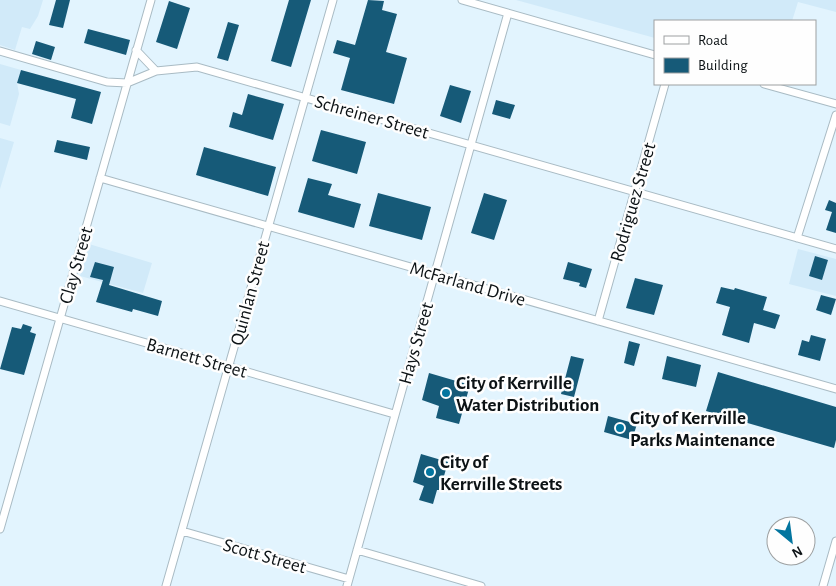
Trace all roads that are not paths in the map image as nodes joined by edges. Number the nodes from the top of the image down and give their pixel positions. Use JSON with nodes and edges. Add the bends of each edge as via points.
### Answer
{"nodes":[{"id":1,"x":151,"y":0,"type":"edge"},
{"id":2,"x":333,"y":0,"type":"edge"},
{"id":3,"x":462,"y":0,"type":"edge"},
{"id":4,"x":508,"y":13,"type":"junction"},
{"id":5,"x":136,"y":50,"type":"junction"},
{"id":6,"x":0,"y":51,"type":"edge"},
{"id":7,"x":654,"y":55,"type":"edge"},
{"id":8,"x":156,"y":70,"type":"junction"},
{"id":9,"x":127,"y":83,"type":"junction"},
{"id":10,"x":666,"y":85,"type":"edge"},
{"id":11,"x":768,"y":85,"type":"edge"},
{"id":12,"x":305,"y":97,"type":"junction"},
{"id":13,"x":836,"y":104,"type":"edge"},
{"id":14,"x":836,"y":115,"type":"edge"},
{"id":15,"x":471,"y":145,"type":"junction"},
{"id":16,"x":100,"y":178,"type":"junction"},
{"id":17,"x":635,"y":192,"type":"junction"},
{"id":18,"x":267,"y":226,"type":"junction"},
{"id":19,"x":797,"y":238,"type":"junction"},
{"id":20,"x":836,"y":249,"type":"edge"},
{"id":21,"x":434,"y":274,"type":"junction"},
{"id":22,"x":0,"y":301,"type":"edge"},
{"id":23,"x":59,"y":318,"type":"junction"},
{"id":24,"x":598,"y":321,"type":"junction"},
{"id":25,"x":229,"y":366,"type":"junction"},
{"id":26,"x":836,"y":389,"type":"edge"},
{"id":27,"x":394,"y":414,"type":"junction"},
{"id":28,"x":0,"y":530,"type":"edge"},
{"id":29,"x":182,"y":531,"type":"junction"},
{"id":30,"x":836,"y":542,"type":"edge"},
{"id":31,"x":357,"y":550,"type":"junction"},
{"id":32,"x":348,"y":583,"type":"edge"},
{"id":33,"x":166,"y":586,"type":"edge"},
{"id":34,"x":480,"y":586,"type":"edge"},
{"id":35,"x":823,"y":586,"type":"edge"}],
"edges":[{"from":1,"to":5,"type":"street","name":"Clay Street"},
{"from":2,"to":12,"type":"street","name":"Quinlan Street"},
{"from":3,"to":4,"type":"street"},
{"from":4,"to":7,"type":"street"},
{"from":4,"to":15,"type":"street","name":"Hays Street"},
{"from":5,"to":8,"type":"street"},
{"from":5,"to":9,"type":"street","name":"Clay Street"},
{"from":6,"to":9,"type":"street","name":"Schreiner Street","via":[[106,82]]},
{"from":8,"to":9,"type":"street","name":"Schreiner Street"},
{"from":8,"to":12,"type":"street","name":"Schreiner Street","via":[[197,67]]},
{"from":9,"to":16,"type":"street","name":"Clay Street"},
{"from":10,"to":17,"type":"street","name":"Rodriguez Street"},
{"from":11,"to":13,"type":"street"},
{"from":12,"to":15,"type":"street","name":"Schreiner Street"},
{"from":12,"to":18,"type":"street","name":"Quinlan Street"},
{"from":14,"to":19,"type":"street"},
{"from":15,"to":17,"type":"street","name":"Schreiner Street"},
{"from":15,"to":21,"type":"street","name":"Hays Street"},
{"from":16,"to":18,"type":"street","name":"McFarland Drive"},
{"from":16,"to":23,"type":"street","name":"Clay Street"},
{"from":17,"to":19,"type":"street","name":"Schreiner Street"},
{"from":17,"to":24,"type":"street","name":"Rodriguez Street"},
{"from":18,"to":21,"type":"street","name":"McFarland Drive"},
{"from":18,"to":25,"type":"street","name":"Quinlan Street"},
{"from":19,"to":20,"type":"street","name":"Schreiner Street"},
{"from":21,"to":24,"type":"street","name":"McFarland Drive"},
{"from":21,"to":27,"type":"street","name":"Hays Street"},
{"from":22,"to":23,"type":"street","name":"Barnett Street"},
{"from":23,"to":25,"type":"street","name":"Barnett Street"},
{"from":23,"to":28,"type":"street","name":"Clay Street"},
{"from":24,"to":26,"type":"street","name":"McFarland Drive"},
{"from":25,"to":27,"type":"street","name":"Barnett Street"},
{"from":25,"to":29,"type":"street","name":"Quinlan Street"},
{"from":27,"to":31,"type":"street","name":"Hays Street"},
{"from":29,"to":32,"type":"street","name":"Scott Street"},
{"from":29,"to":33,"type":"street","name":"Quinlan Street"},
{"from":30,"to":35,"type":"street"},
{"from":31,"to":32,"type":"street","name":"Hays Street"},
{"from":31,"to":34,"type":"street"}]}
